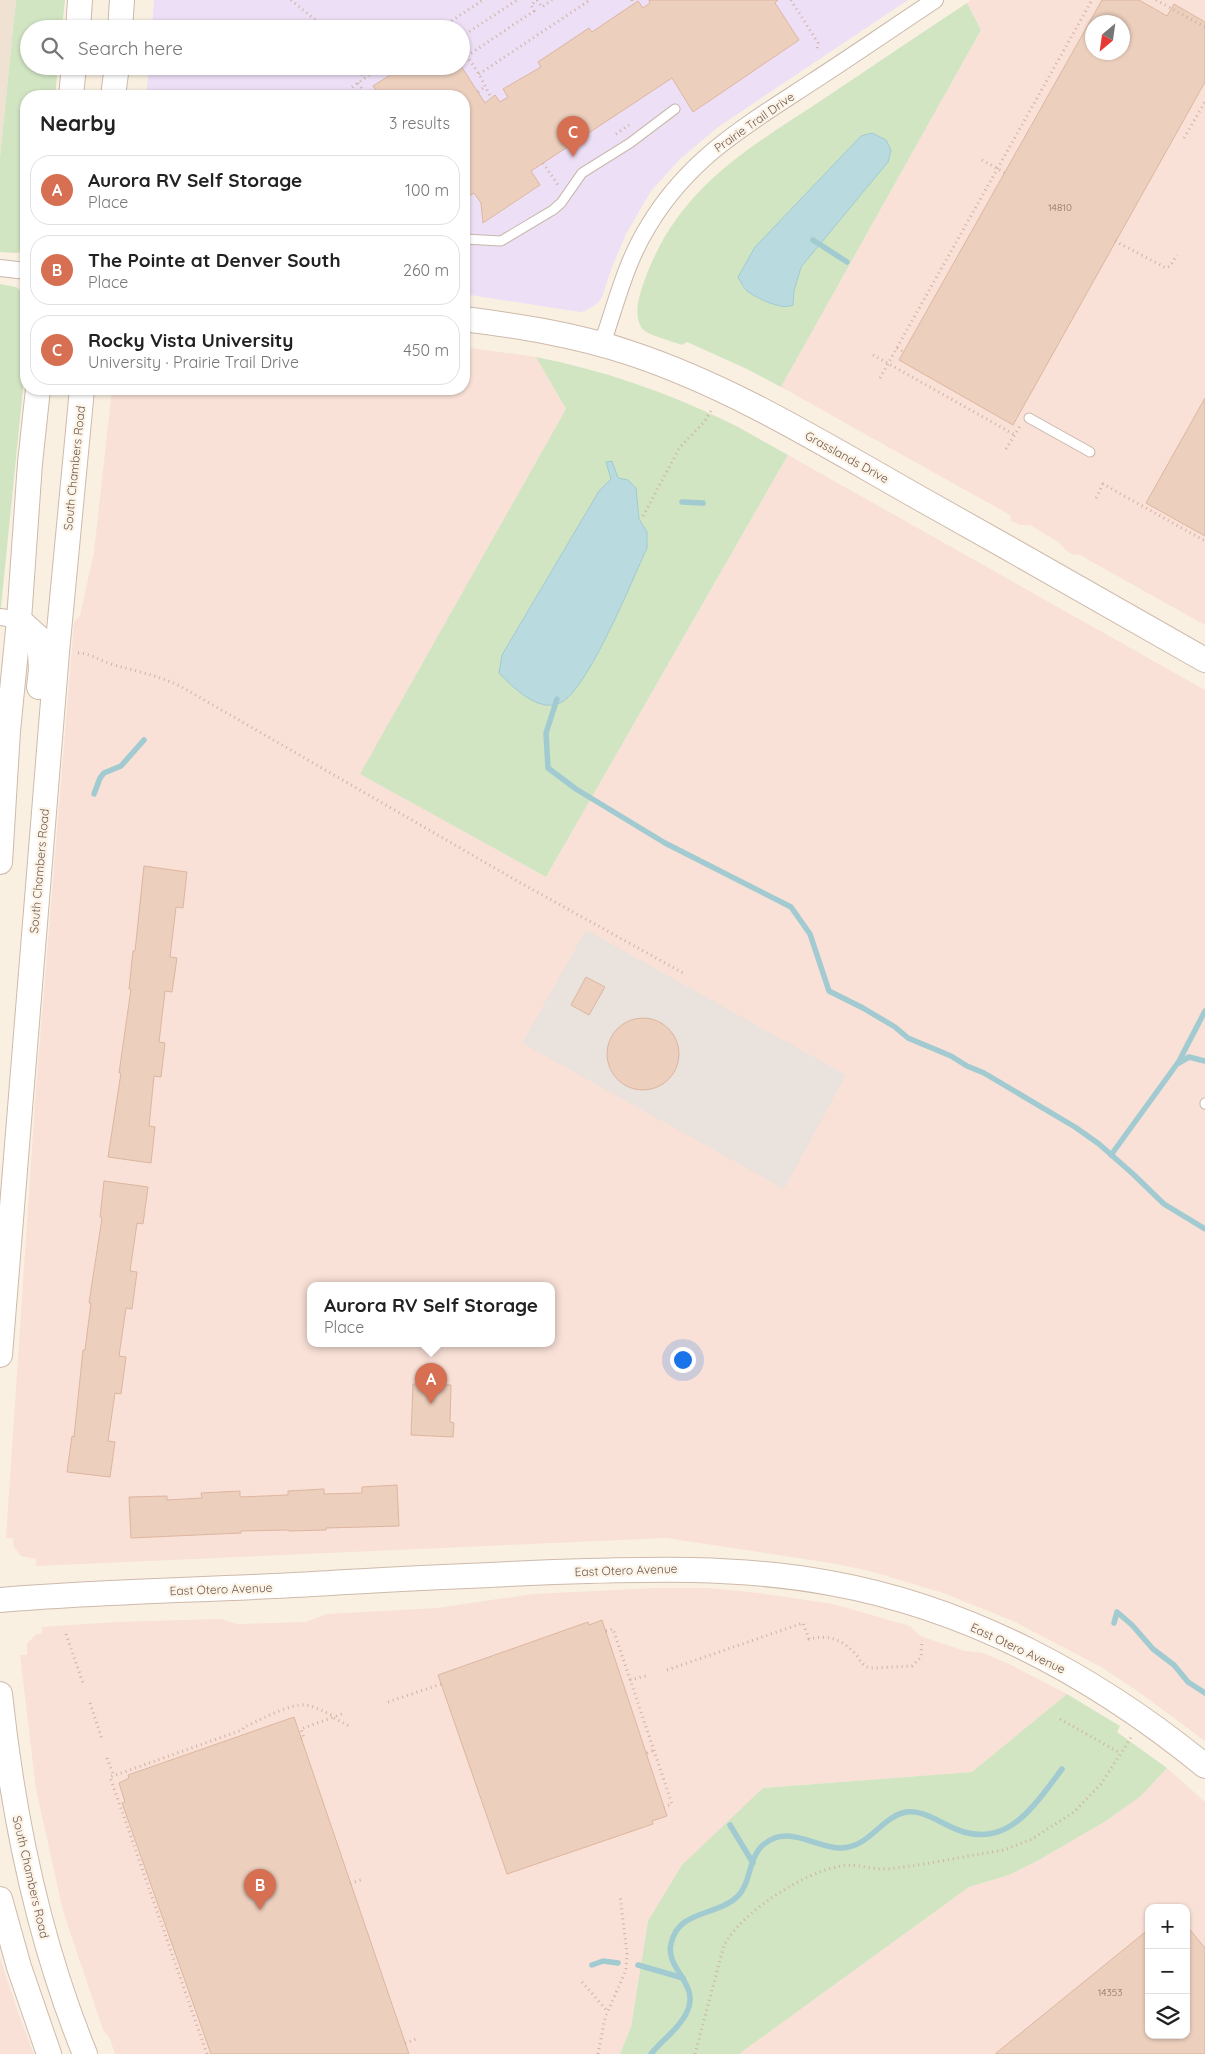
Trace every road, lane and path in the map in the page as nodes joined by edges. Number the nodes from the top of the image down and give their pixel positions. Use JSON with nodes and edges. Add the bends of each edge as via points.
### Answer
{"nodes":[{"id":1,"x":80,"y":0,"type":"edge"},
{"id":2,"x":122,"y":0,"type":"edge"},
{"id":3,"x":291,"y":0,"type":"edge"},
{"id":4,"x":483,"y":0,"type":"edge"},
{"id":5,"x":517,"y":0,"type":"edge"},
{"id":6,"x":552,"y":0,"type":"edge"},
{"id":7,"x":590,"y":0,"type":"edge"},
{"id":8,"x":790,"y":0,"type":"edge"},
{"id":9,"x":935,"y":0,"type":"edge"},
{"id":10,"x":1092,"y":0,"type":"edge"},
{"id":11,"x":1156,"y":0,"type":"edge"},
{"id":12,"x":535,"y":1,"type":"edge"},
{"id":13,"x":79,"y":20,"type":"edge"},
{"id":14,"x":121,"y":20,"type":"edge"},
{"id":15,"x":315,"y":20,"type":"edge"},
{"id":16,"x":453,"y":20,"type":"edge"},
{"id":17,"x":1205,"y":27,"type":"edge"},
{"id":18,"x":470,"y":31,"type":"edge"},
{"id":19,"x":818,"y":52,"type":"dead end"},
{"id":20,"x":470,"y":54,"type":"edge"},
{"id":21,"x":470,"y":60,"type":"edge"},
{"id":22,"x":479,"y":74,"type":"junction"},
{"id":23,"x":73,"y":75,"type":"edge"},
{"id":24,"x":116,"y":75,"type":"edge"},
{"id":25,"x":363,"y":75,"type":"edge"},
{"id":26,"x":369,"y":75,"type":"edge"},
{"id":27,"x":365,"y":78,"type":"junction"},
{"id":28,"x":358,"y":83,"type":"junction"},
{"id":29,"x":352,"y":86,"type":"dead end"},
{"id":30,"x":486,"y":86,"type":"junction"},
{"id":31,"x":72,"y":90,"type":"edge"},
{"id":32,"x":114,"y":90,"type":"edge"},
{"id":33,"x":363,"y":90,"type":"edge"},
{"id":34,"x":478,"y":92,"type":"dead end"},
{"id":35,"x":491,"y":98,"type":"dead end"},
{"id":36,"x":1205,"y":102,"type":"edge"},
{"id":37,"x":675,"y":109,"type":"dead end"},
{"id":38,"x":1184,"y":138,"type":"dead end"},
{"id":39,"x":982,"y":160,"type":"dead end"},
{"id":40,"x":542,"y":163,"type":"dead end"},
{"id":41,"x":998,"y":168,"type":"junction"},
{"id":42,"x":1005,"y":172,"type":"dead end"},
{"id":43,"x":558,"y":185,"type":"dead end"},
{"id":44,"x":470,"y":239,"type":"edge"},
{"id":45,"x":1115,"y":241,"type":"dead end"},
{"id":46,"x":1177,"y":255,"type":"dead end"},
{"id":47,"x":0,"y":268,"type":"edge"},
{"id":48,"x":20,"y":270,"type":"edge"},
{"id":49,"x":470,"y":320,"type":"edge"},
{"id":50,"x":602,"y":344,"type":"junction"},
{"id":51,"x":897,"y":348,"type":"junction"},
{"id":52,"x":904,"y":352,"type":"dead end"},
{"id":53,"x":873,"y":355,"type":"dead end"},
{"id":54,"x":888,"y":364,"type":"junction"},
{"id":55,"x":880,"y":378,"type":"dead end"},
{"id":56,"x":723,"y":391,"type":"junction"},
{"id":57,"x":37,"y":395,"type":"edge"},
{"id":58,"x":81,"y":395,"type":"edge"},
{"id":59,"x":1029,"y":418,"type":"dead end"},
{"id":60,"x":1014,"y":435,"type":"dead end"},
{"id":61,"x":1090,"y":452,"type":"dead end"},
{"id":62,"x":1096,"y":498,"type":"dead end"},
{"id":63,"x":643,"y":516,"type":"dead end"},
{"id":64,"x":1205,"y":541,"type":"edge"},
{"id":65,"x":10,"y":619,"type":"edge"},
{"id":66,"x":57,"y":652,"type":"junction"},
{"id":67,"x":1205,"y":660,"type":"edge"},
{"id":68,"x":44,"y":799,"type":"junction"},
{"id":69,"x":0,"y":862,"type":"edge"},
{"id":70,"x":685,"y":974,"type":"dead end"},
{"id":71,"x":0,"y":1354,"type":"edge"},
{"id":72,"x":0,"y":1600,"type":"edge"},
{"id":73,"x":606,"y":1632,"type":"dead end"},
{"id":74,"x":66,"y":1634,"type":"dead end"},
{"id":75,"x":922,"y":1640,"type":"dead end"},
{"id":76,"x":668,"y":1670,"type":"dead end"},
{"id":77,"x":649,"y":1675,"type":"dead end"},
{"id":78,"x":630,"y":1681,"type":"junction"},
{"id":79,"x":83,"y":1683,"type":"dead end"},
{"id":80,"x":440,"y":1684,"type":"dead end"},
{"id":81,"x":625,"y":1684,"type":"dead end"},
{"id":82,"x":0,"y":1694,"type":"edge"},
{"id":83,"x":388,"y":1702,"type":"dead end"},
{"id":84,"x":90,"y":1703,"type":"dead end"},
{"id":85,"x":342,"y":1714,"type":"dead end"},
{"id":86,"x":334,"y":1717,"type":"junction"},
{"id":87,"x":1060,"y":1719,"type":"dead end"},
{"id":88,"x":1144,"y":1719,"type":"junction"},
{"id":89,"x":348,"y":1726,"type":"dead end"},
{"id":90,"x":102,"y":1739,"type":"dead end"},
{"id":91,"x":301,"y":1739,"type":"dead end"},
{"id":92,"x":654,"y":1750,"type":"junction"},
{"id":93,"x":647,"y":1752,"type":"dead end"},
{"id":94,"x":1120,"y":1753,"type":"junction"},
{"id":95,"x":107,"y":1758,"type":"dead end"},
{"id":96,"x":1205,"y":1766,"type":"edge"},
{"id":97,"x":114,"y":1776,"type":"junction"},
{"id":98,"x":664,"y":1807,"type":"dead end"},
{"id":99,"x":361,"y":1880,"type":"dead end"},
{"id":100,"x":350,"y":1883,"type":"dead end"},
{"id":101,"x":620,"y":1896,"type":"dead end"},
{"id":102,"x":0,"y":1899,"type":"edge"},
{"id":103,"x":582,"y":1982,"type":"dead end"},
{"id":104,"x":608,"y":2012,"type":"junction"},
{"id":105,"x":416,"y":2039,"type":"dead end"},
{"id":106,"x":405,"y":2043,"type":"dead end"},
{"id":107,"x":49,"y":2054,"type":"edge"},
{"id":108,"x":86,"y":2054,"type":"edge"},
{"id":109,"x":206,"y":2054,"type":"edge"},
{"id":110,"x":598,"y":2054,"type":"edge"},
{"id":111,"x":695,"y":2054,"type":"edge"}],
"edges":[{"from":1,"to":13,"type":"main road"},
{"from":2,"to":14,"type":"main road"},
{"from":3,"to":15,"type":"path"},
{"from":4,"to":16,"type":"path"},
{"from":5,"to":18,"type":"path"},
{"from":6,"to":12,"type":"path","via":[[542,7]]},
{"from":7,"to":22,"type":"path"},
{"from":8,"to":19,"type":"path","via":[[818,43]]},
{"from":9,"to":50,"type":"street","name":"Prairie Trail Drive","via":[[733,134],[690,171],[664,202],[639,243]]},
{"from":10,"to":41,"type":"path"},
{"from":11,"to":17,"type":"path"},
{"from":12,"to":20,"type":"path","via":[[531,5],[534,11]]},
{"from":21,"to":22,"type":"path"},
{"from":22,"to":30,"type":"path"},
{"from":23,"to":31,"type":"main road"},
{"from":24,"to":32,"type":"main road"},
{"from":25,"to":27,"type":"path"},
{"from":26,"to":27,"type":"path"},
{"from":27,"to":28,"type":"path"},
{"from":28,"to":29,"type":"path"},
{"from":28,"to":33,"type":"path"},
{"from":30,"to":34,"type":"path"},
{"from":30,"to":35,"type":"path"},
{"from":36,"to":38,"type":"path"},
{"from":37,"to":44,"type":"lane","via":[[586,170],[561,203],[538,220],[501,241]]},
{"from":39,"to":41,"type":"path"},
{"from":40,"to":43,"type":"path"},
{"from":41,"to":42,"type":"path"},
{"from":41,"to":51,"type":"path"},
{"from":45,"to":46,"type":"path","via":[[1166,268]]},
{"from":47,"to":48,"type":"street"},
{"from":49,"to":50,"type":"main road","name":"Grasslands Drive"},
{"from":50,"to":56,"type":"main road","name":"Grasslands Drive","via":[[677,370]]},
{"from":51,"to":52,"type":"path"},
{"from":51,"to":54,"type":"path"},
{"from":53,"to":54,"type":"path"},
{"from":54,"to":55,"type":"path"},
{"from":54,"to":60,"type":"path"},
{"from":56,"to":63,"type":"path","via":[[704,421],[680,447]]},
{"from":56,"to":67,"type":"main road","name":"Grasslands Drive","via":[[799,430]]},
{"from":57,"to":65,"type":"main road"},
{"from":58,"to":66,"type":"main road","name":"South Chambers Road"},
{"from":59,"to":61,"type":"lane"},
{"from":62,"to":64,"type":"path","via":[[1103,484]]},
{"from":65,"to":68,"type":"main road","via":[[39,638],[41,670],[33,744]]},
{"from":65,"to":69,"type":"main road","via":[[8,730]]},
{"from":66,"to":68,"type":"main road","name":"South Chambers Road"},
{"from":66,"to":70,"type":"path","via":[[84,653],[180,686]]},
{"from":68,"to":71,"type":"main road","name":"South Chambers Road"},
{"from":72,"to":88,"type":"main road","name":"East Otero Avenue","via":[[599,1570],[699,1568],[748,1572],[864,1590],[950,1617],[1058,1665]]},
{"from":73,"to":78,"type":"path","via":[[612,1629]]},
{"from":74,"to":79,"type":"path"},
{"from":75,"to":76,"type":"path","via":[[921,1657],[915,1665],[871,1668],[839,1640],[823,1636],[809,1639],[803,1623]]},
{"from":77,"to":78,"type":"path"},
{"from":78,"to":81,"type":"path"},
{"from":78,"to":92,"type":"path"},
{"from":80,"to":83,"type":"path"},
{"from":82,"to":108,"type":"main road","name":"South Chambers Road","via":[[10,1777],[27,1869],[54,1966]]},
{"from":84,"to":90,"type":"path"},
{"from":85,"to":86,"type":"path"},
{"from":86,"to":89,"type":"path"},
{"from":86,"to":91,"type":"path","via":[[300,1729],[304,1738]]},
{"from":86,"to":97,"type":"path","via":[[313,1707],[295,1706],[193,1750]]},
{"from":87,"to":94,"type":"path"},
{"from":88,"to":94,"type":"path"},
{"from":88,"to":96,"type":"main road","name":"East Otero Avenue"},
{"from":92,"to":93,"type":"path"},
{"from":92,"to":98,"type":"path","via":[[672,1804]]},
{"from":94,"to":111,"type":"path","via":[[1100,1784],[1074,1812],[1017,1846],[886,1869],[840,1866],[777,1893],[732,1933],[724,1945]]},
{"from":95,"to":97,"type":"path"},
{"from":97,"to":109,"type":"path","via":[[110,1777]]},
{"from":99,"to":100,"type":"path"},
{"from":101,"to":104,"type":"path","via":[[626,1965]]},
{"from":102,"to":107,"type":"main road"},
{"from":103,"to":104,"type":"path"},
{"from":104,"to":110,"type":"path"},
{"from":105,"to":106,"type":"path"}]}
